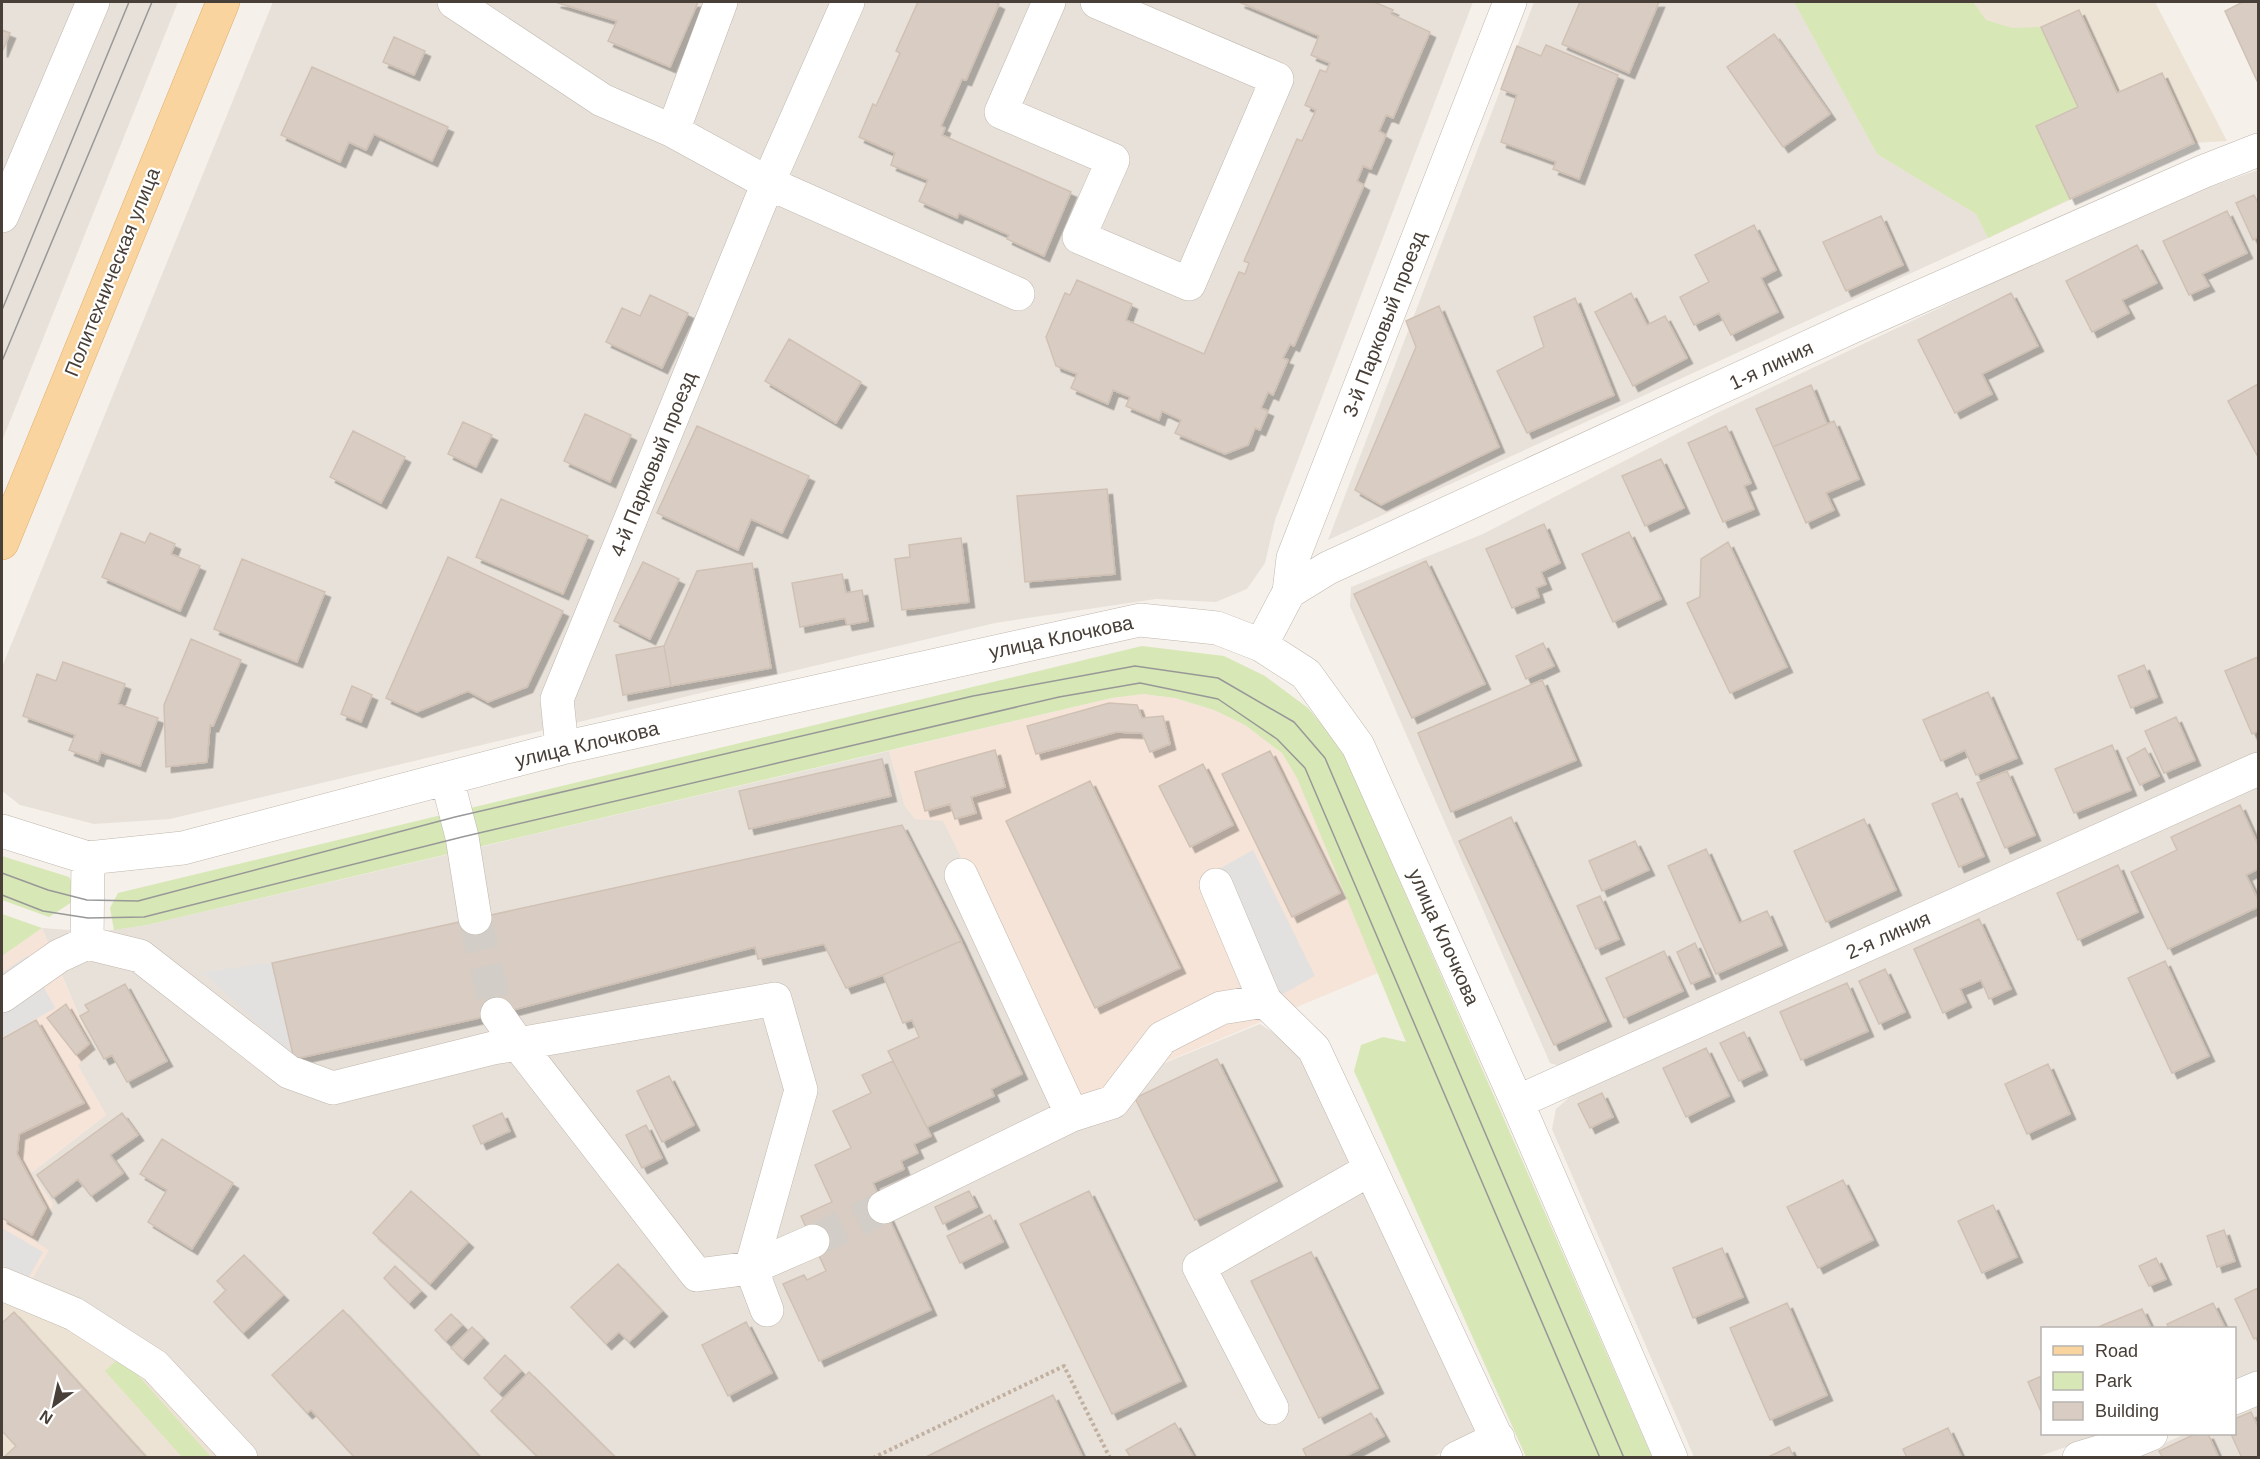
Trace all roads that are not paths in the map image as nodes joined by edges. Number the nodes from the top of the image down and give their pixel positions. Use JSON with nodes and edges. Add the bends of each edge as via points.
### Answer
{"nodes":[{"id":1,"x":93,"y":2,"type":"edge"},
{"id":2,"x":223,"y":2,"type":"edge"},
{"id":3,"x":454,"y":2,"type":"edge"},
{"id":4,"x":721,"y":2,"type":"edge"},
{"id":5,"x":848,"y":2,"type":"edge"},
{"id":6,"x":1049,"y":2,"type":"edge"},
{"id":7,"x":1097,"y":2,"type":"edge"},
{"id":8,"x":1510,"y":2,"type":"edge"},
{"id":9,"x":673,"y":131,"type":"junction"},
{"id":10,"x":2259,"y":150,"type":"edge"},
{"id":11,"x":768,"y":183,"type":"junction"},
{"id":12,"x":3,"y":207,"type":"edge"},
{"id":13,"x":1018,"y":294,"type":"dead end"},
{"id":14,"x":2,"y":543,"type":"edge"},
{"id":15,"x":1289,"y":592,"type":"junction"},
{"id":16,"x":1261,"y":645,"type":"junction"},
{"id":17,"x":562,"y":748,"type":"junction"},
{"id":18,"x":2259,"y":769,"type":"edge"},
{"id":19,"x":447,"y":779,"type":"junction"},
{"id":20,"x":2,"y":831,"type":"edge"},
{"id":21,"x":88,"y":858,"type":"junction"},
{"id":22,"x":961,"y":875,"type":"dead end"},
{"id":23,"x":1216,"y":885,"type":"dead end"},
{"id":24,"x":475,"y":918,"type":"tunnel mouth"},
{"id":25,"x":87,"y":943,"type":"junction"},
{"id":26,"x":2,"y":996,"type":"edge"},
{"id":27,"x":1264,"y":1001,"type":"junction"},
{"id":28,"x":497,"y":1014,"type":"tunnel mouth"},
{"id":29,"x":518,"y":1044,"type":"junction"},
{"id":30,"x":1517,"y":1102,"type":"junction"},
{"id":31,"x":1072,"y":1115,"type":"junction"},
{"id":32,"x":1370,"y":1170,"type":"junction"},
{"id":33,"x":884,"y":1207,"type":"tunnel mouth"},
{"id":34,"x":813,"y":1241,"type":"tunnel mouth"},
{"id":35,"x":752,"y":1268,"type":"junction"},
{"id":36,"x":2,"y":1284,"type":"edge"},
{"id":37,"x":767,"y":1310,"type":"dead end"},
{"id":38,"x":2259,"y":1388,"type":"edge"},
{"id":39,"x":2236,"y":1398,"type":"edge"},
{"id":40,"x":1272,"y":1408,"type":"dead end"},
{"id":41,"x":2149,"y":1435,"type":"edge"},
{"id":42,"x":1502,"y":1448,"type":"edge"},
{"id":43,"x":241,"y":1458,"type":"edge"},
{"id":44,"x":1457,"y":1458,"type":"edge"},
{"id":45,"x":1671,"y":1458,"type":"edge"},
{"id":46,"x":2079,"y":1458,"type":"edge"}],
"edges":[{"from":1,"to":12,"type":"street"},
{"from":2,"to":14,"type":"main road","name":"Политехническая улица"},
{"from":3,"to":9,"type":"street","via":[[602,100]]},
{"from":4,"to":9,"type":"street"},
{"from":5,"to":11,"type":"street","name":"4-й Парковый проезд"},
{"from":6,"to":7,"type":"street","via":[[1001,112],[1113,160],[1079,237],[1189,284],[1277,79]]},
{"from":8,"to":15,"type":"street","name":"3-й Парковый проезд","via":[[1293,558]]},
{"from":9,"to":11,"type":"street"},
{"from":10,"to":15,"type":"street","name":"1-я линия","via":[[1856,325],[1328,568]]},
{"from":11,"to":13,"type":"street"},
{"from":11,"to":17,"type":"street","name":"4-й Парковый проезд","via":[[557,699]]},
{"from":15,"to":16,"type":"street","name":"3-й Парковый проезд"},
{"from":16,"to":17,"type":"street","name":"улица Клочкова","via":[[1217,628],[1140,620]]},
{"from":16,"to":30,"type":"street","name":"улица Клочкова","via":[[1305,674],[1358,746]]},
{"from":17,"to":19,"type":"street","name":"улица Клочкова"},
{"from":18,"to":30,"type":"street","name":"2-я линия"},
{"from":19,"to":21,"type":"street","name":"улица Клочкова","via":[[183,848]]},
{"from":19,"to":24,"type":"street","via":[[462,837]]},
{"from":20,"to":21,"type":"street","name":"улица Клочкова"},
{"from":21,"to":25,"type":"street"},
{"from":22,"to":31,"type":"street"},
{"from":23,"to":27,"type":"street"},
{"from":25,"to":26,"type":"street","via":[[59,956]]},
{"from":25,"to":29,"type":"street","via":[[140,956],[289,1072],[333,1088]]},
{"from":27,"to":31,"type":"street","via":[[1221,1008],[1162,1038],[1113,1102]]},
{"from":27,"to":32,"type":"street","via":[[1314,1049]]},
{"from":28,"to":29,"type":"street"},
{"from":29,"to":35,"type":"street","via":[[697,1275]]},
{"from":29,"to":35,"type":"street","via":[[775,999],[801,1090]]},
{"from":30,"to":45,"type":"street","name":"улица Клочкова"},
{"from":31,"to":33,"type":"street"},
{"from":32,"to":40,"type":"street","via":[[1199,1267]]},
{"from":32,"to":42,"type":"street"},
{"from":34,"to":35,"type":"street"},
{"from":35,"to":37,"type":"street"},
{"from":36,"to":43,"type":"street","via":[[74,1314],[156,1366]]},
{"from":38,"to":39,"type":"street"},
{"from":41,"to":46,"type":"street"},
{"from":42,"to":44,"type":"street"}]}
